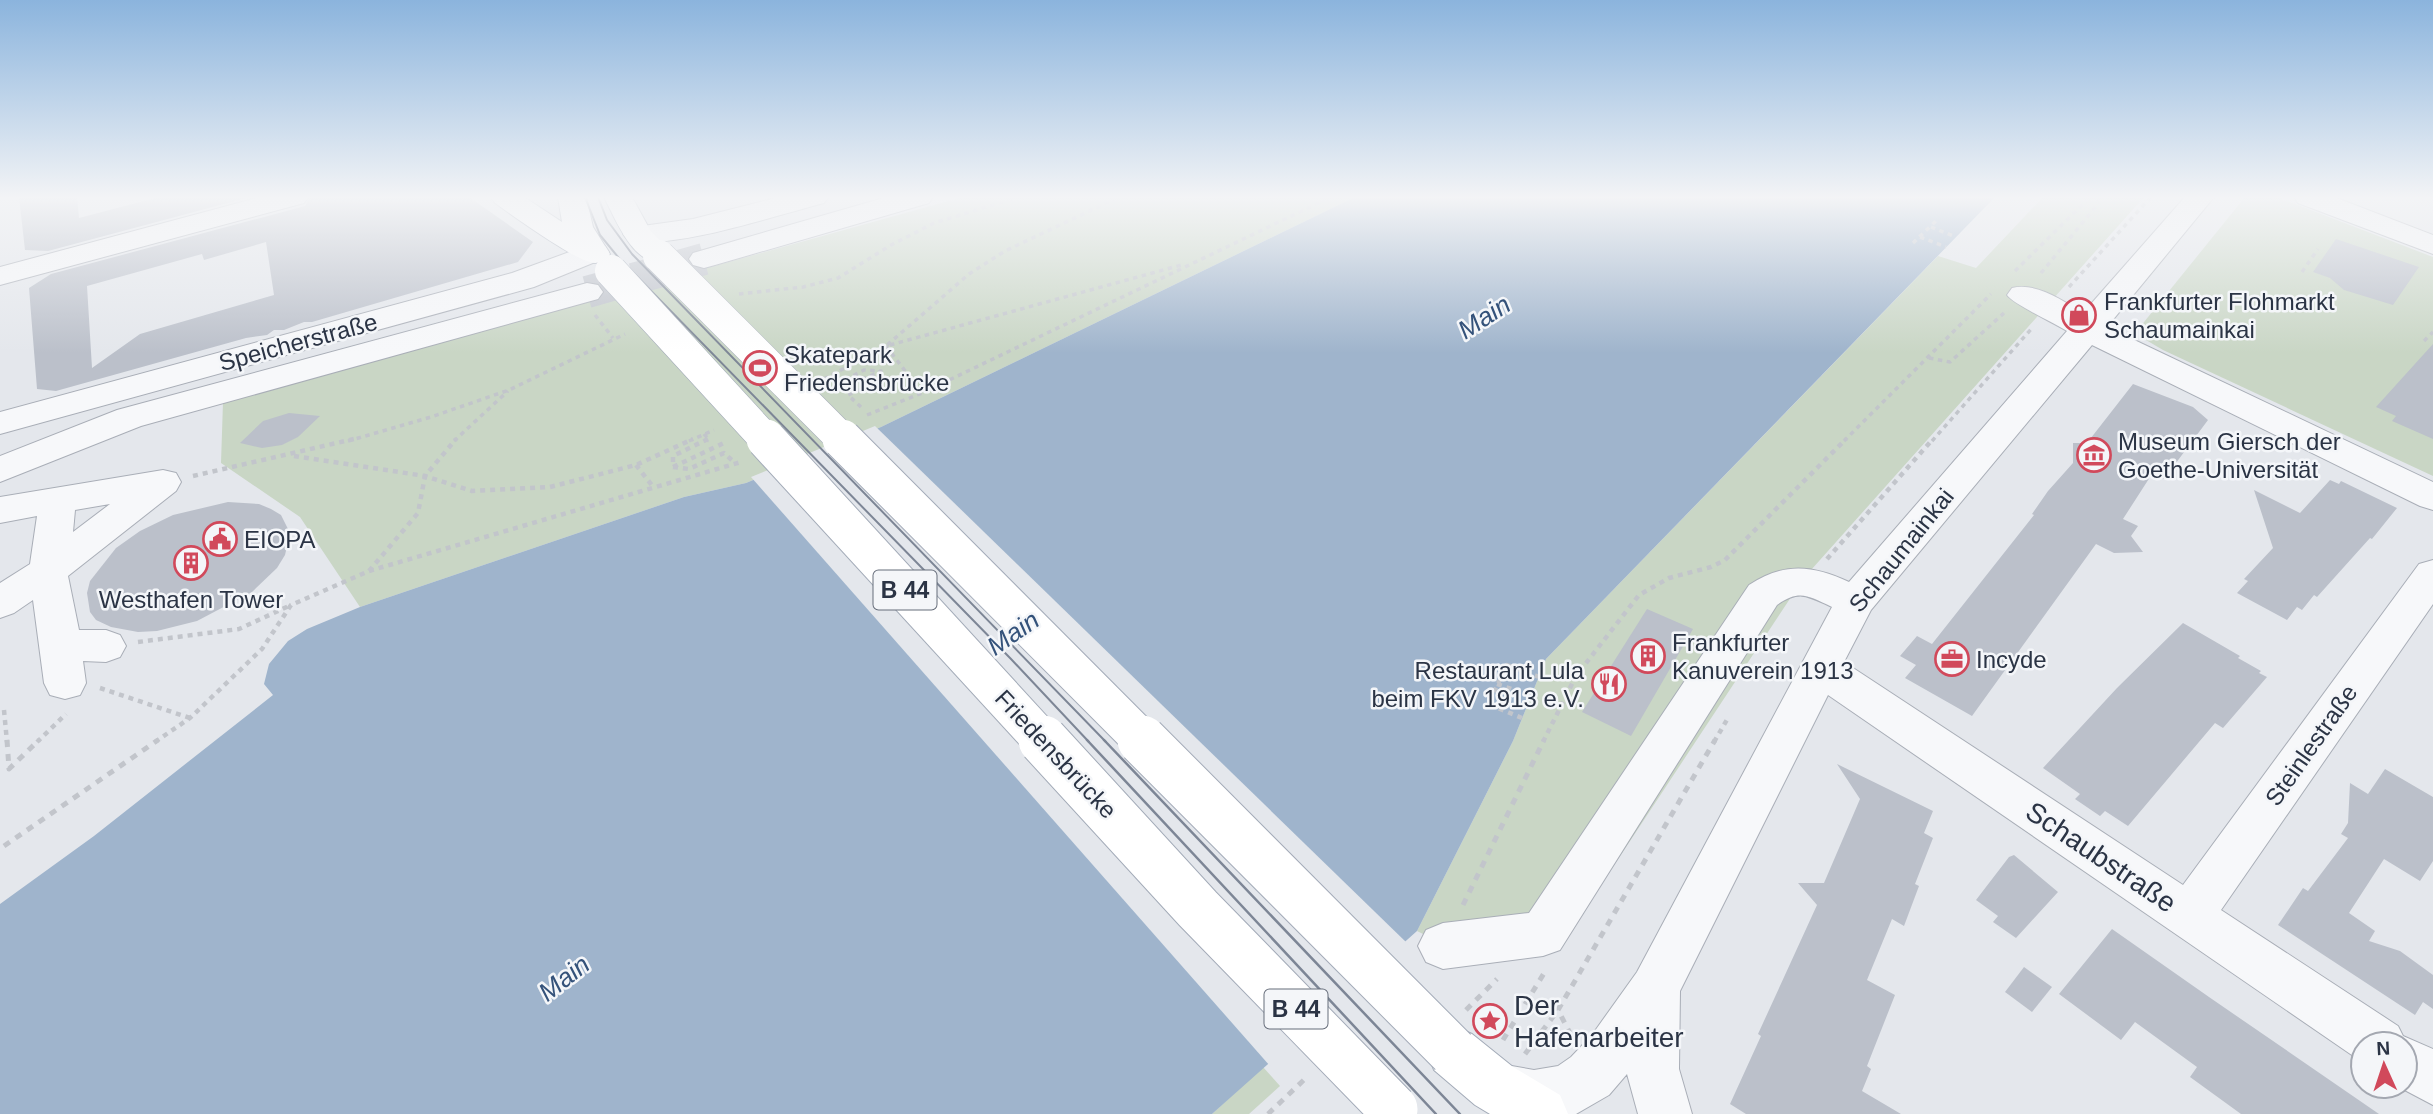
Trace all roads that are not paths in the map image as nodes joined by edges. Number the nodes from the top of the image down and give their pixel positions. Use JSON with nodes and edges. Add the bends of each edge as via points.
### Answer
{"nodes":[{"id":1,"x":101,"y":249,"type":"edge"},
{"id":2,"x":571,"y":249,"type":"edge"},
{"id":3,"x":585,"y":249,"type":"edge"},
{"id":4,"x":653,"y":249,"type":"edge"},
{"id":5,"x":739,"y":249,"type":"edge"},
{"id":6,"x":2156,"y":249,"type":"edge"},
{"id":7,"x":704,"y":259,"type":"tunnel mouth"},
{"id":8,"x":0,"y":276,"type":"edge"},
{"id":9,"x":596,"y":281,"type":"junction"},
{"id":10,"x":2008,"y":288,"type":"road end"},
{"id":11,"x":2087,"y":330,"type":"junction"},
{"id":12,"x":129,"y":418,"type":"junction"},
{"id":13,"x":0,"y":422,"type":"edge"},
{"id":14,"x":0,"y":450,"type":"edge"},
{"id":15,"x":0,"y":470,"type":"edge"},
{"id":16,"x":2433,"y":498,"type":"edge"},
{"id":17,"x":58,"y":502,"type":"junction"},
{"id":18,"x":0,"y":510,"type":"edge"},
{"id":19,"x":48,"y":571,"type":"junction"},
{"id":20,"x":2433,"y":573,"type":"edge"},
{"id":21,"x":1855,"y":601,"type":"junction"},
{"id":22,"x":0,"y":603,"type":"edge"},
{"id":23,"x":117,"y":645,"type":"road end"},
{"id":24,"x":1822,"y":668,"type":"junction"},
{"id":25,"x":2189,"y":916,"type":"junction"},
{"id":26,"x":1443,"y":946,"type":"road end"},
{"id":27,"x":1655,"y":989,"type":"junction"},
{"id":28,"x":2359,"y":1030,"type":"edge"},
{"id":29,"x":1492,"y":1060,"type":"junction"},
{"id":30,"x":1661,"y":1103,"type":"edge"},
{"id":31,"x":1395,"y":1111,"type":"edge"},
{"id":32,"x":1541,"y":1114,"type":"edge"}],
"edges":[{"from":1,"to":8,"type":"street"},
{"from":2,"to":9,"type":"main road"},
{"from":3,"to":9,"type":"main road","number":"B 44"},
{"from":4,"to":29,"type":"main road","number":"B 44","bridge":true},
{"from":5,"to":7,"type":"street"},
{"from":6,"to":11,"type":"street","name":"Schaumainkai"},
{"from":9,"to":12,"type":"street"},
{"from":9,"to":13,"type":"street","name":"Speicherstraße","via":[[523,280]]},
{"from":9,"to":31,"type":"main road","name":"Friedensbrücke","number":"B 44","bridge":true},
{"from":10,"to":11,"type":"street"},
{"from":11,"to":16,"type":"street"},
{"from":11,"to":21,"type":"street","name":"Schaumainkai"},
{"from":12,"to":14,"type":"street"},
{"from":12,"to":15,"type":"street"},
{"from":17,"to":18,"type":"street"},
{"from":17,"to":19,"type":"street"},
{"from":17,"to":19,"type":"street","via":[[174,480]]},
{"from":19,"to":22,"type":"street"},
{"from":19,"to":23,"type":"street","via":[[74,679]]},
{"from":20,"to":25,"type":"street","name":"Steinlestraße"},
{"from":21,"to":24,"type":"street","name":"Schaumainkai"},
{"from":21,"to":26,"type":"street","via":[[1801,579],[1789,579],[1770,589],[1544,934]]},
{"from":24,"to":25,"type":"street","name":"Schaubstraße"},
{"from":24,"to":27,"type":"street","name":"Schaumainkai"},
{"from":25,"to":28,"type":"street","name":"Schaubstraße"},
{"from":27,"to":29,"type":"street","name":"Schaumainkai","via":[[1611,1053],[1576,1086],[1559,1094],[1517,1095]]},
{"from":27,"to":30,"type":"street","name":"Schaumainkai","via":[[1651,1046]]},
{"from":29,"to":32,"type":"main road","number":"B 44"}]}
